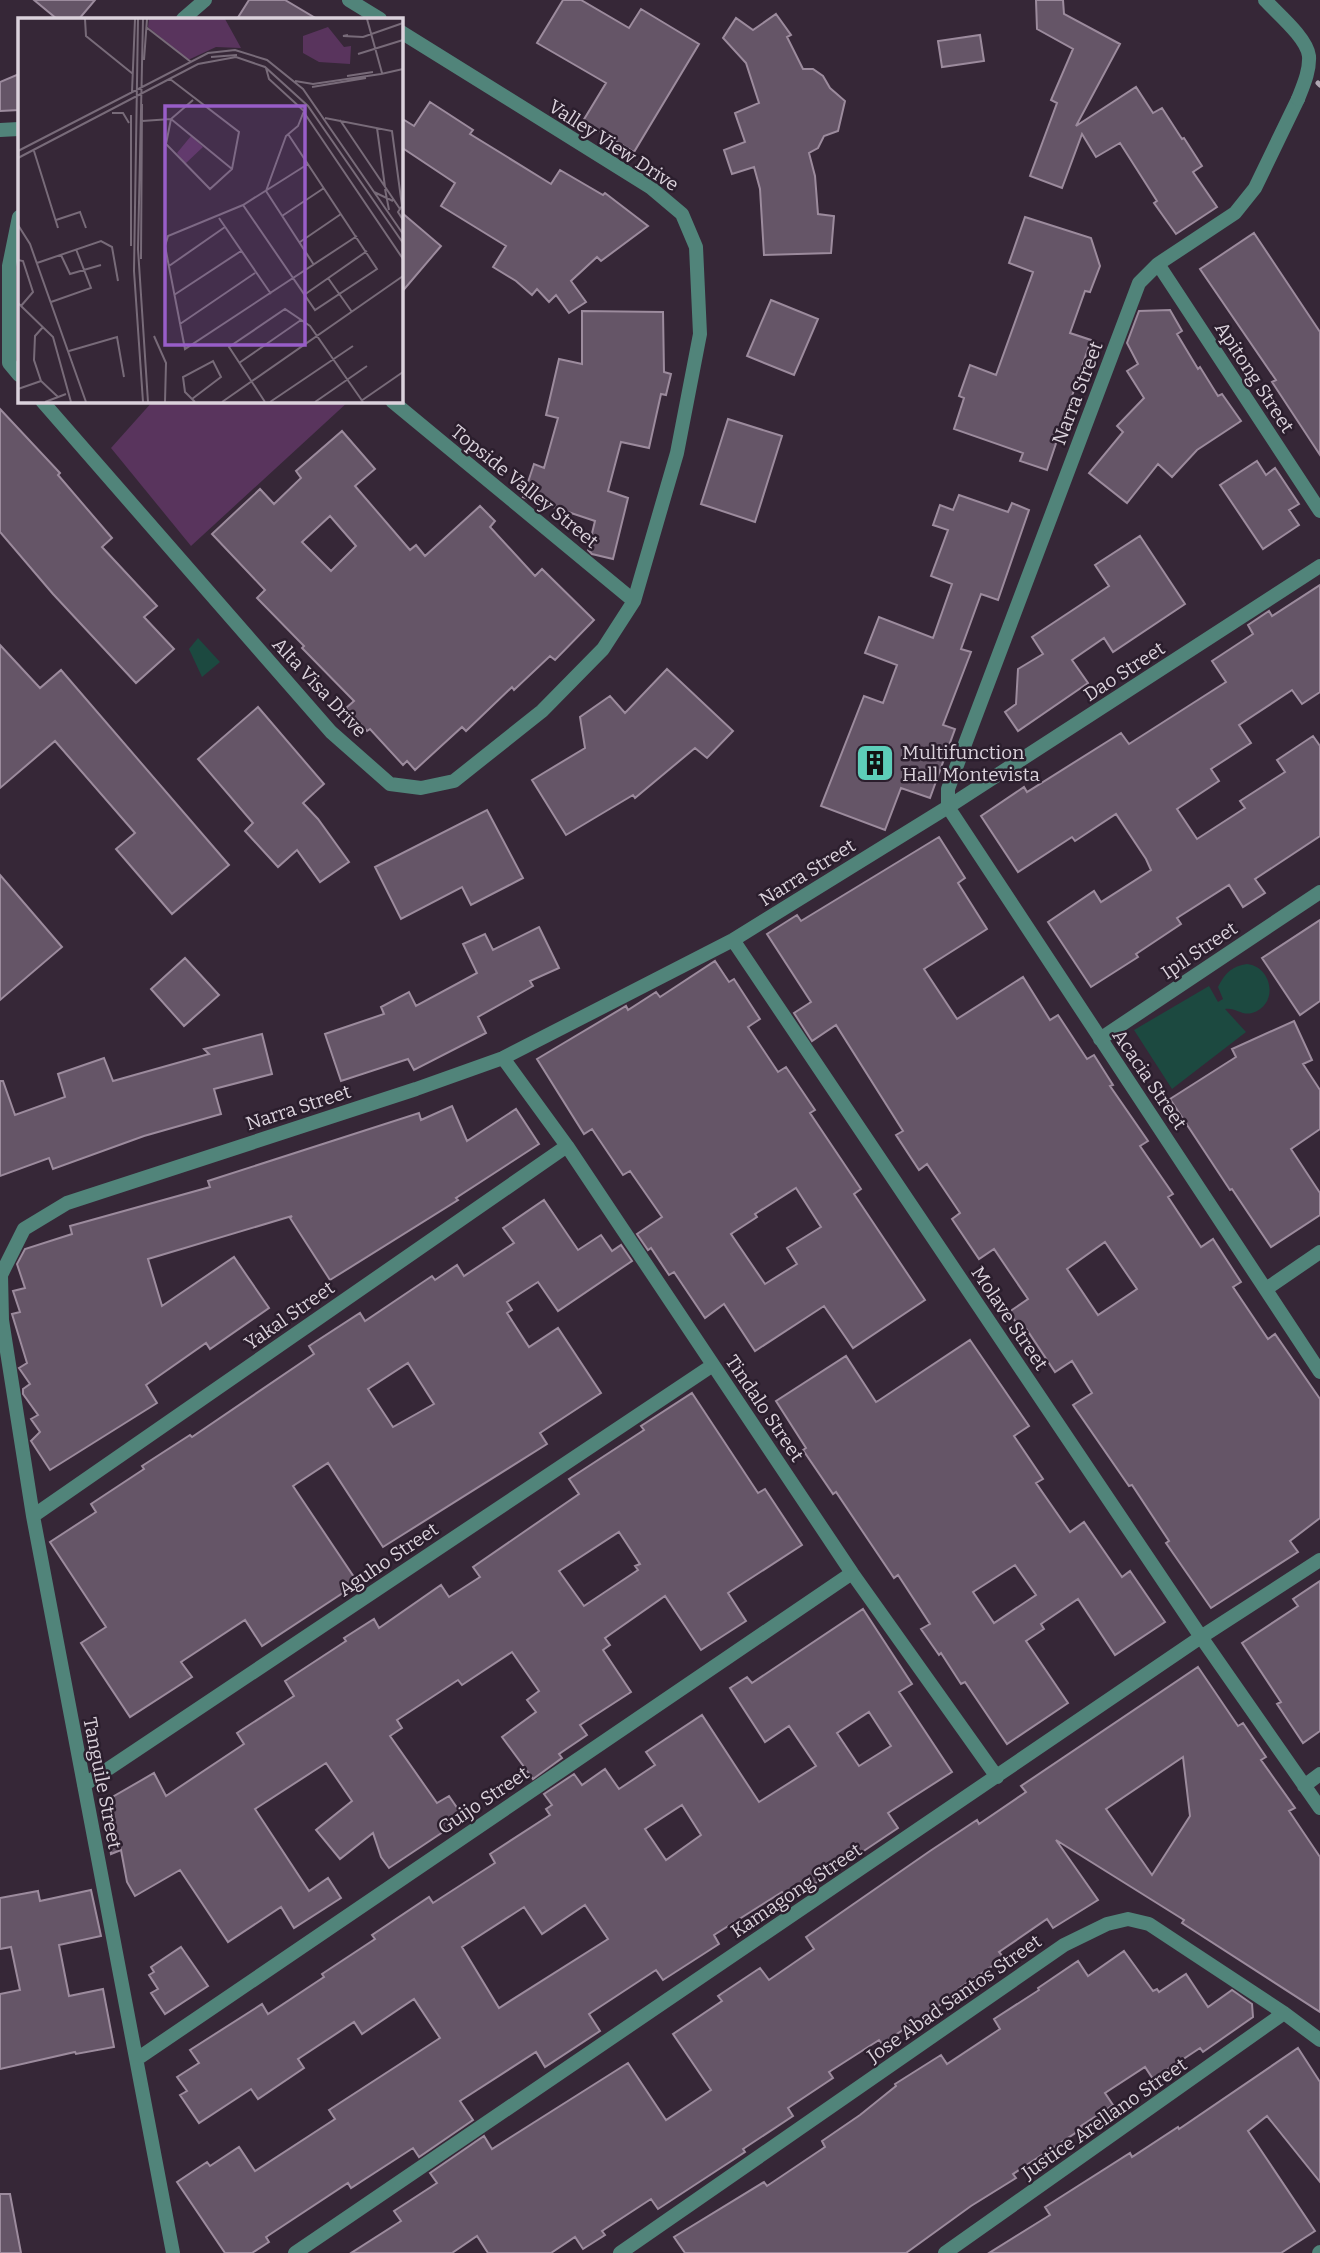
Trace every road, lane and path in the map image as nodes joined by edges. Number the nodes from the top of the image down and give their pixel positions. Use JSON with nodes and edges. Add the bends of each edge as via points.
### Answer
{"nodes":[{"id":1,"x":205,"y":0,"type":"edge"},
{"id":2,"x":349,"y":0,"type":"edge"},
{"id":3,"x":1265,"y":0,"type":"edge"},
{"id":4,"x":184,"y":18,"type":"edge"},
{"id":5,"x":378,"y":18,"type":"edge"},
{"id":6,"x":402,"y":33,"type":"edge"},
{"id":7,"x":18,"y":129,"type":"edge"},
{"id":8,"x":0,"y":130,"type":"edge"},
{"id":9,"x":18,"y":221,"type":"edge"},
{"id":10,"x":1158,"y":264,"type":"junction"},
{"id":11,"x":18,"y":374,"type":"edge"},
{"id":12,"x":43,"y":402,"type":"edge"},
{"id":13,"x":393,"y":402,"type":"edge"},
{"id":14,"x":1320,"y":511,"type":"edge"},
{"id":15,"x":1320,"y":566,"type":"edge"},
{"id":16,"x":634,"y":601,"type":"junction"},
{"id":17,"x":948,"y":807,"type":"junction"},
{"id":18,"x":1320,"y":892,"type":"edge"},
{"id":19,"x":733,"y":940,"type":"junction"},
{"id":20,"x":1100,"y":1039,"type":"junction"},
{"id":21,"x":503,"y":1058,"type":"junction"},
{"id":22,"x":567,"y":1146,"type":"junction"},
{"id":23,"x":1320,"y":1252,"type":"edge"},
{"id":24,"x":1266,"y":1289,"type":"junction"},
{"id":25,"x":2,"y":1320,"type":"joint"},
{"id":26,"x":713,"y":1365,"type":"junction"},
{"id":27,"x":1320,"y":1372,"type":"edge"},
{"id":28,"x":33,"y":1516,"type":"junction"},
{"id":29,"x":1320,"y":1560,"type":"edge"},
{"id":30,"x":852,"y":1573,"type":"junction"},
{"id":31,"x":1201,"y":1637,"type":"junction"},
{"id":32,"x":1320,"y":1774,"type":"edge"},
{"id":33,"x":997,"y":1777,"type":"junction"},
{"id":34,"x":84,"y":1785,"type":"junction"},
{"id":35,"x":1304,"y":1786,"type":"junction"},
{"id":36,"x":1320,"y":1808,"type":"edge"},
{"id":37,"x":1284,"y":2013,"type":"junction"},
{"id":38,"x":1320,"y":2040,"type":"edge"},
{"id":39,"x":136,"y":2059,"type":"junction"},
{"id":40,"x":173,"y":2253,"type":"edge"},
{"id":41,"x":295,"y":2253,"type":"edge"},
{"id":42,"x":620,"y":2253,"type":"edge"},
{"id":43,"x":945,"y":2253,"type":"edge"}],
"edges":[{"from":1,"to":4,"type":"street"},
{"from":2,"to":5,"type":"street"},
{"from":3,"to":10,"type":"street","name":"Narra Street","bridge":true,"via":[[1304,42],[1309,55],[1298,99],[1255,188],[1235,213]]},
{"from":6,"to":16,"type":"street","name":"Valley View Drive","via":[[650,187],[682,214],[696,247],[700,334],[677,453]]},
{"from":7,"to":8,"type":"street"},
{"from":9,"to":11,"type":"street","via":[[9,265],[9,363]]},
{"from":10,"to":14,"type":"street","name":"Apitong Street"},
{"from":10,"to":17,"type":"street","name":"Narra Street","via":[[1139,283],[948,789]]},
{"from":12,"to":16,"type":"street","name":"Alta Visa Drive","via":[[331,732],[390,784],[421,788],[454,781],[560,693],[603,649]]},
{"from":13,"to":16,"type":"street","name":"Topside Valley Street"},
{"from":15,"to":17,"type":"street","name":"Dao Street"},
{"from":17,"to":19,"type":"street","name":"Narra Street"},
{"from":17,"to":20,"type":"street","name":"Acacia Street"},
{"from":18,"to":20,"type":"street","name":"Ipil Street"},
{"from":19,"to":21,"type":"street","name":"Narra Street"},
{"from":19,"to":31,"type":"street","name":"Molave Street"},
{"from":20,"to":24,"type":"street","name":"Acacia Street"},
{"from":21,"to":22,"type":"street","name":"Tindalo Street"},
{"from":21,"to":25,"type":"street","name":"Narra Street","via":[[66,1203],[24,1229],[1,1275]]},
{"from":22,"to":26,"type":"street","name":"Tindalo Street"},
{"from":22,"to":28,"type":"street","name":"Yakal Street"},
{"from":23,"to":24,"type":"street"},
{"from":24,"to":27,"type":"street","name":"Acacia Street"},
{"from":25,"to":28,"type":"street","name":"Tanguile Street"},
{"from":26,"to":30,"type":"street","name":"Tindalo Street"},
{"from":26,"to":34,"type":"street","name":"Aguho Street"},
{"from":28,"to":34,"type":"street","name":"Tanguile Street"},
{"from":29,"to":31,"type":"street","name":"Kamagong Street"},
{"from":30,"to":33,"type":"street","name":"Tindalo Street"},
{"from":30,"to":39,"type":"street","name":"Guijo Street"},
{"from":31,"to":33,"type":"street","name":"Kamagong Street"},
{"from":31,"to":35,"type":"street","name":"Molave Street"},
{"from":32,"to":35,"type":"street"},
{"from":33,"to":41,"type":"street","name":"Kamagong Street"},
{"from":34,"to":39,"type":"street","name":"Tanguile Street"},
{"from":35,"to":36,"type":"street","name":"Molave Street"},
{"from":37,"to":38,"type":"street","name":"Jose Abad Santos Street"},
{"from":37,"to":42,"type":"street","name":"Jose Abad Santos Street","via":[[1149,1924],[1128,1919],[1107,1924],[1064,1945]]},
{"from":37,"to":43,"type":"street","name":"Justice Arellano Street"},
{"from":39,"to":40,"type":"street","name":"Tanguile Street"}]}
